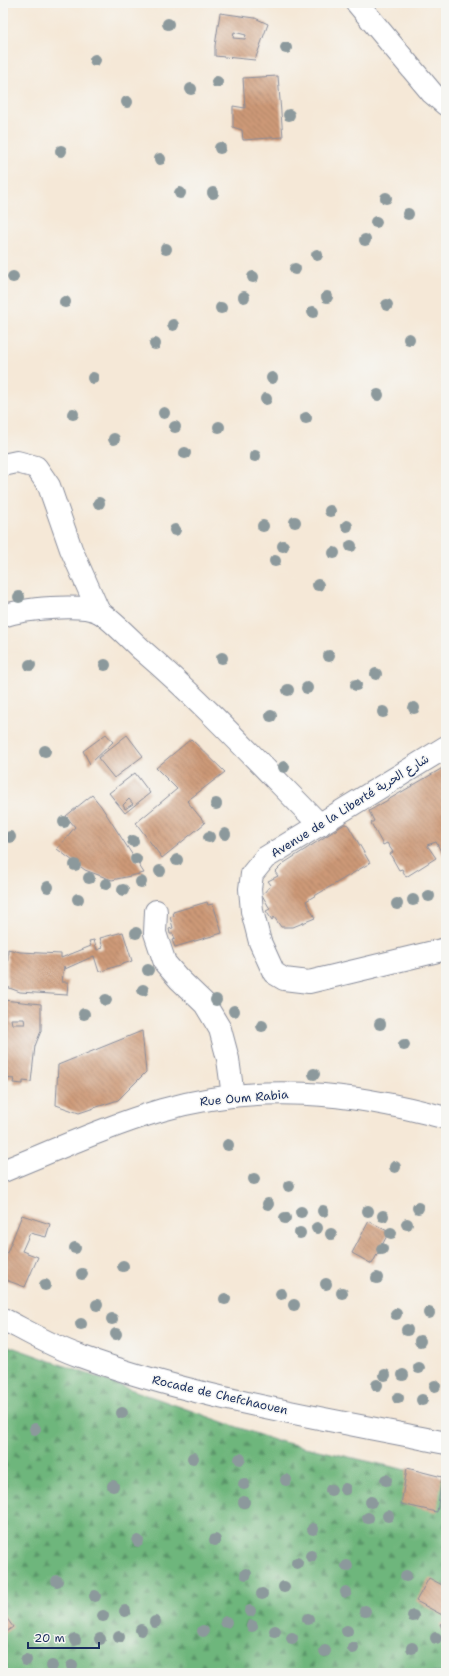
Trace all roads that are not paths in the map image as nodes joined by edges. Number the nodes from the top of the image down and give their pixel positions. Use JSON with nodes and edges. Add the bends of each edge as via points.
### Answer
{"nodes":[{"id":1,"x":357,"y":3,"type":"edge"},
{"id":2,"x":446,"y":105,"type":"edge"},
{"id":3,"x":3,"y":465,"type":"edge"},
{"id":4,"x":99,"y":612,"type":"junction"},
{"id":5,"x":3,"y":616,"type":"edge"},
{"id":6,"x":446,"y":747,"type":"edge"},
{"id":7,"x":320,"y":824,"type":"junction"},
{"id":8,"x":156,"y":911,"type":"dead end"},
{"id":9,"x":446,"y":949,"type":"edge"},
{"id":10,"x":233,"y":1096,"type":"junction"},
{"id":11,"x":446,"y":1118,"type":"edge"},
{"id":12,"x":3,"y":1171,"type":"edge"},
{"id":13,"x":3,"y":1319,"type":"edge"},
{"id":14,"x":446,"y":1443,"type":"edge"}],
"edges":[{"from":1,"to":2,"type":"street","via":[[432,93]]},
{"from":3,"to":4,"type":"street","via":[[17,462],[36,467],[49,486],[71,549]]},
{"from":4,"to":5,"type":"street","via":[[83,608],[34,609]]},
{"from":4,"to":7,"type":"street","via":[[164,669]]},
{"from":6,"to":7,"type":"street","name":"Avenue de la Liberté شارع الحرية"},
{"from":7,"to":9,"type":"street","name":"Avenue de la Liberté شارع الحرية","via":[[264,858],[252,874],[252,911],[260,942],[274,973],[284,979],[309,982]]},
{"from":8,"to":10,"type":"street","via":[[155,933],[165,963],[205,1004],[220,1029]]},
{"from":10,"to":11,"type":"street","name":"Rue Oum Rabia","via":[[277,1093],[330,1094],[408,1108]]},
{"from":10,"to":12,"type":"street","name":"Rue Oum Rabia","via":[[161,1110]]},
{"from":13,"to":14,"type":"street","name":"Rocade de Chefchaouen","via":[[79,1356],[135,1374],[234,1400]]}]}
